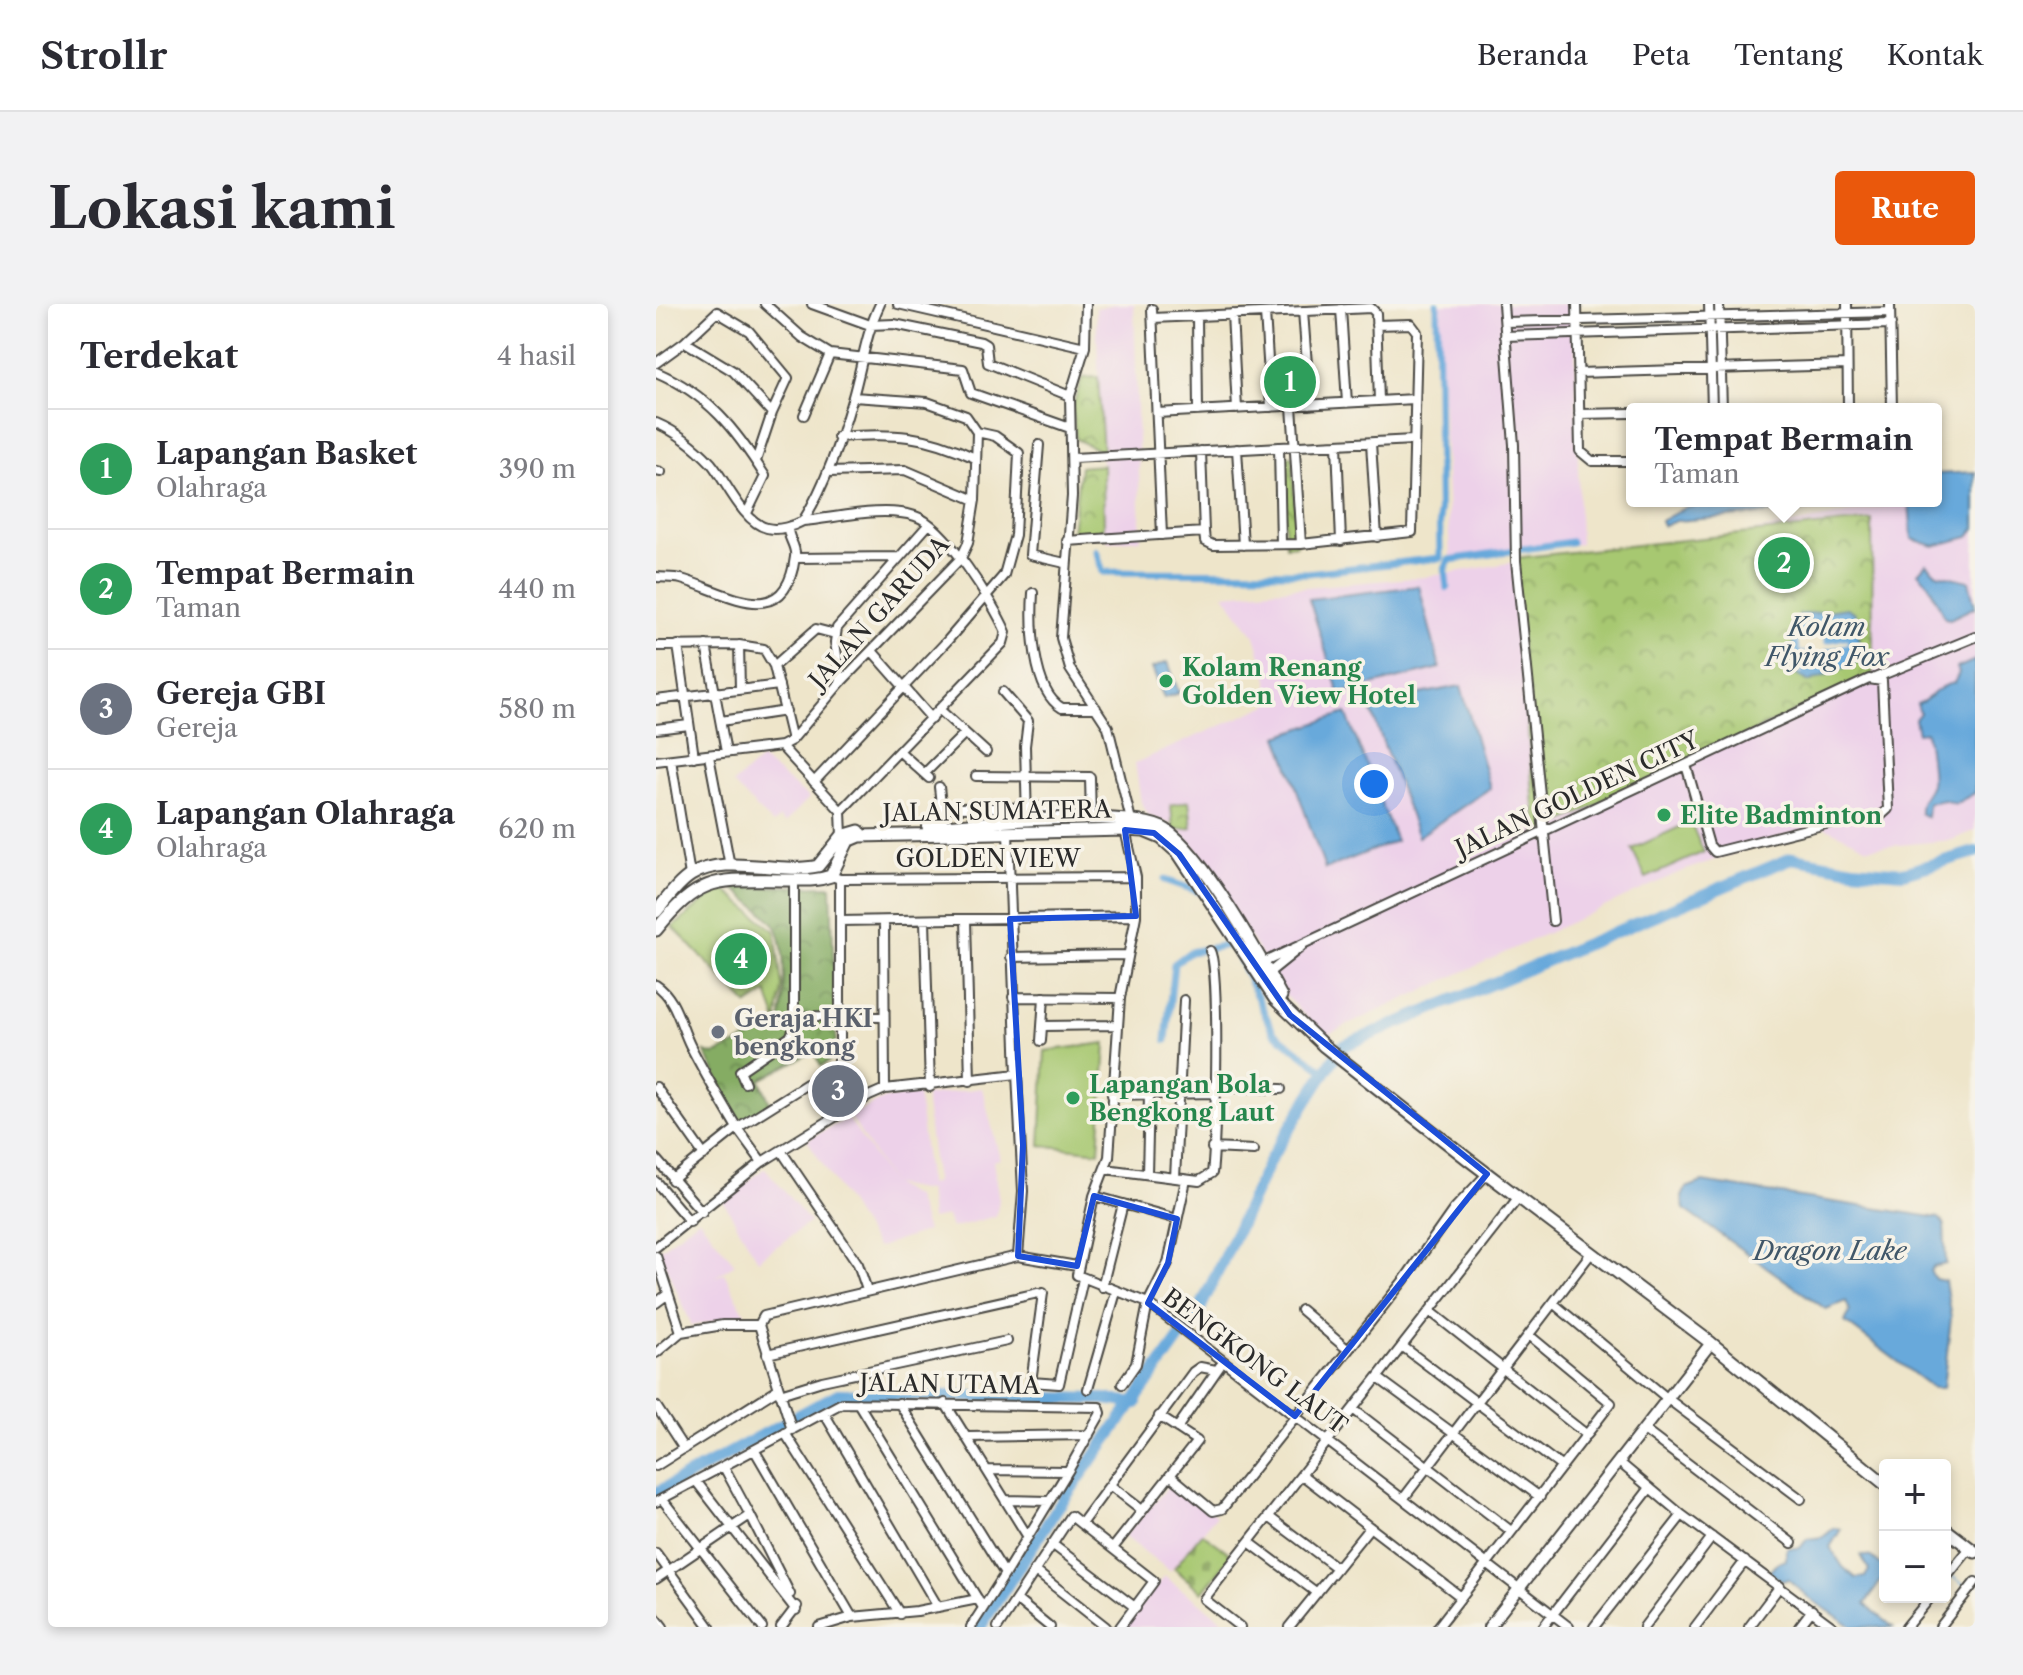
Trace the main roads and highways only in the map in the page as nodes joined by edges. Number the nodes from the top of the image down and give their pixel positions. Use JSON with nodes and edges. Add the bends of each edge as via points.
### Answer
{"nodes":[{"id":1,"x":1128,"y":825,"type":"junction"},
{"id":2,"x":944,"y":830,"type":"junction"},
{"id":3,"x":673,"y":900,"type":"junction"},
{"id":4,"x":656,"y":912,"type":"edge"},
{"id":5,"x":656,"y":930,"type":"edge"},
{"id":6,"x":1879,"y":1479,"type":"edge"},
{"id":7,"x":1948,"y":1531,"type":"edge"},
{"id":8,"x":1972,"y":1550,"type":"edge"}],
"edges":[{"from":1,"to":2,"type":"main road","name":"JALAN SUMATERA","via":[[1008,833]]},
{"from":1,"to":2,"type":"main road","name":"JALAN SUMATERA","via":[[1027,821]]},
{"from":1,"to":6,"type":"main road","name":"JALAN SUMATERA","via":[[1166,830],[1188,850],[1290,1015],[1324,1046]]},
{"from":2,"to":3,"type":"main road","name":"JALAN SUMATERA","via":[[842,836],[818,866],[730,866],[690,875]]},
{"from":2,"to":3,"type":"main road","name":"JALAN SUMATERA","via":[[852,838],[835,878],[715,882]]},
{"from":3,"to":4,"type":"main road"},
{"from":3,"to":5,"type":"main road"},
{"from":7,"to":8,"type":"main road"}]}
